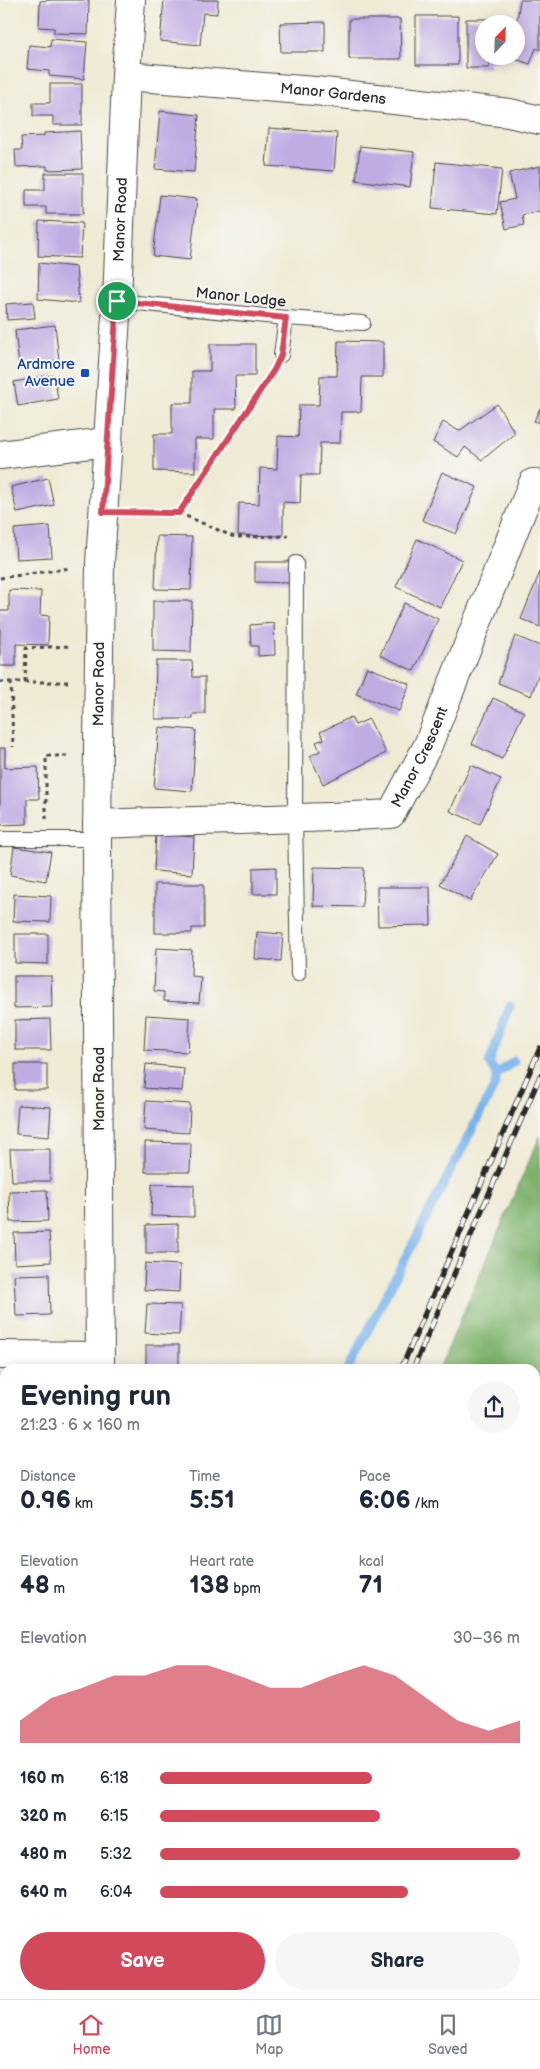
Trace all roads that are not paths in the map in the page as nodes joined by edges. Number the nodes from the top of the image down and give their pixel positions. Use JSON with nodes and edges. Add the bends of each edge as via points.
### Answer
{"nodes":[{"id":1,"x":131,"y":0,"type":"edge"},
{"id":2,"x":126,"y":76,"type":"junction"},
{"id":3,"x":540,"y":120,"type":"edge"},
{"id":4,"x":117,"y":301,"type":"junction"},
{"id":5,"x":286,"y":318,"type":"junction"},
{"id":6,"x":362,"y":323,"type":"dead end"},
{"id":7,"x":281,"y":355,"type":"road end"},
{"id":8,"x":106,"y":442,"type":"junction"},
{"id":9,"x":0,"y":455,"type":"edge"},
{"id":10,"x":533,"y":483,"type":"dead end"},
{"id":11,"x":296,"y":563,"type":"dead end"},
{"id":12,"x":295,"y":819,"type":"junction"},
{"id":13,"x":97,"y":831,"type":"junction"},
{"id":14,"x":0,"y":839,"type":"edge"},
{"id":15,"x":298,"y":974,"type":"dead end"},
{"id":16,"x":0,"y":1355,"type":"edge"},
{"id":17,"x":100,"y":1362,"type":"edge"}],
"edges":[{"from":1,"to":2,"type":"street","name":"Manor Road"},
{"from":2,"to":3,"type":"street","name":"Manor Gardens","via":[[315,91],[509,113]]},
{"from":2,"to":4,"type":"street","name":"Manor Road"},
{"from":4,"to":5,"type":"lane","name":"Manor Lodge"},
{"from":4,"to":8,"type":"street","name":"Manor Road"},
{"from":5,"to":6,"type":"lane","name":"Manor Lodge"},
{"from":5,"to":7,"type":"lane"},
{"from":8,"to":9,"type":"street"},
{"from":8,"to":13,"type":"street","name":"Manor Road","via":[[100,563]]},
{"from":10,"to":12,"type":"street","name":"Manor Crescent","via":[[428,745],[391,814]]},
{"from":11,"to":12,"type":"lane"},
{"from":12,"to":13,"type":"street","name":"Manor Crescent","via":[[234,819]]},
{"from":12,"to":15,"type":"lane"},
{"from":13,"to":14,"type":"lane","via":[[46,840]]},
{"from":13,"to":17,"type":"street","name":"Manor Road"},
{"from":16,"to":17,"type":"street"}]}
